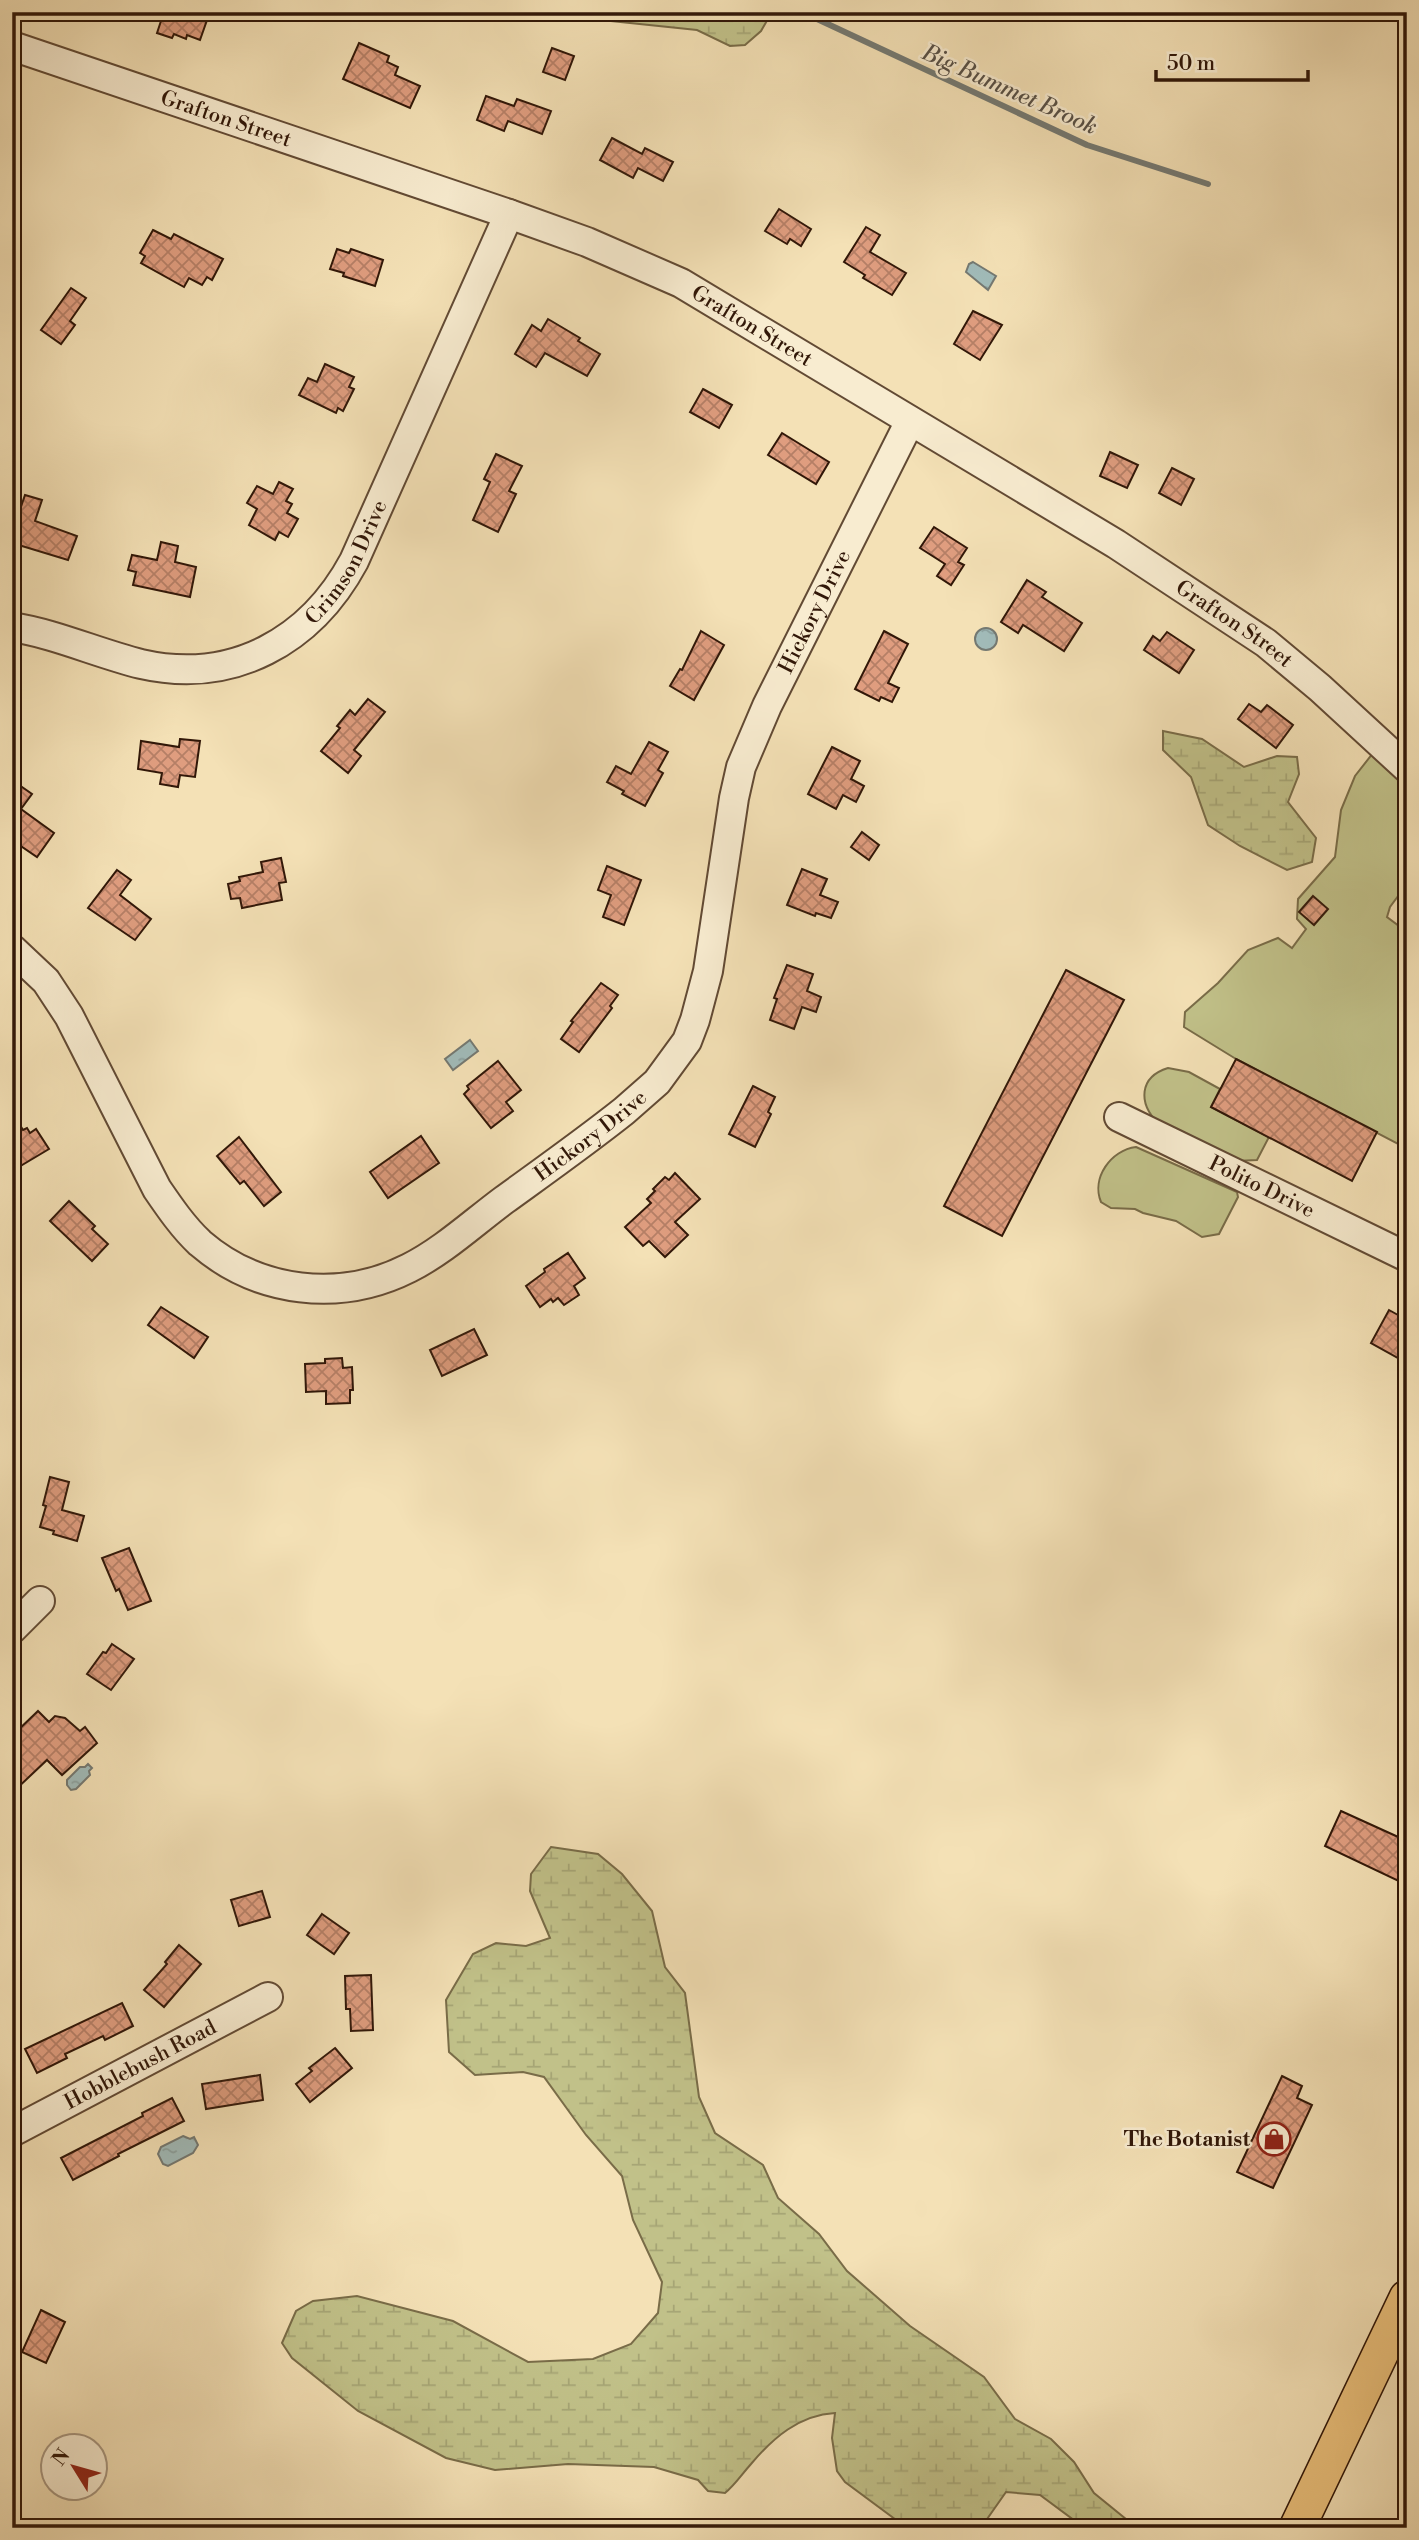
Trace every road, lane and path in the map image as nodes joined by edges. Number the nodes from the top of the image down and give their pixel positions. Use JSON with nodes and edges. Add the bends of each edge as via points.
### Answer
{"nodes":[{"id":1,"x":12,"y":46,"type":"edge"},
{"id":2,"x":509,"y":214,"type":"junction"},
{"id":3,"x":910,"y":421,"type":"junction"},
{"id":4,"x":12,"y":627,"type":"edge"},
{"id":5,"x":1407,"y":768,"type":"edge"},
{"id":6,"x":12,"y":949,"type":"edge"},
{"id":7,"x":1119,"y":1117,"type":"dead end"},
{"id":8,"x":1407,"y":1257,"type":"edge"},
{"id":9,"x":40,"y":1601,"type":"dead end"},
{"id":10,"x":12,"y":1629,"type":"edge"},
{"id":11,"x":268,"y":1997,"type":"dead end"},
{"id":12,"x":12,"y":2132,"type":"edge"},
{"id":13,"x":1407,"y":2298,"type":"edge"},
{"id":14,"x":1297,"y":2528,"type":"edge"}],
"edges":[{"from":1,"to":2,"type":"street","name":"Grafton Street"},
{"from":2,"to":3,"type":"street","name":"Grafton Street","via":[[681,283]]},
{"from":2,"to":4,"type":"street","name":"Crimson Drive","via":[[354,561],[329,601],[303,626],[252,657],[183,669],[139,663]]},
{"from":3,"to":5,"type":"street","name":"Grafton Street","via":[[1125,550],[1256,636],[1303,672]]},
{"from":3,"to":6,"type":"street","name":"Hickory Drive","via":[[741,767],[708,971],[687,1041],[657,1082],[624,1111],[411,1267],[366,1284],[320,1289],[276,1284],[216,1255],[183,1225],[163,1198],[69,1016],[46,981]]},
{"from":7,"to":8,"type":"street","name":"Polito Drive"},
{"from":9,"to":10,"type":"street"},
{"from":11,"to":12,"type":"street","name":"Hobblebush Road"},
{"from":13,"to":14,"type":"main road"}]}
